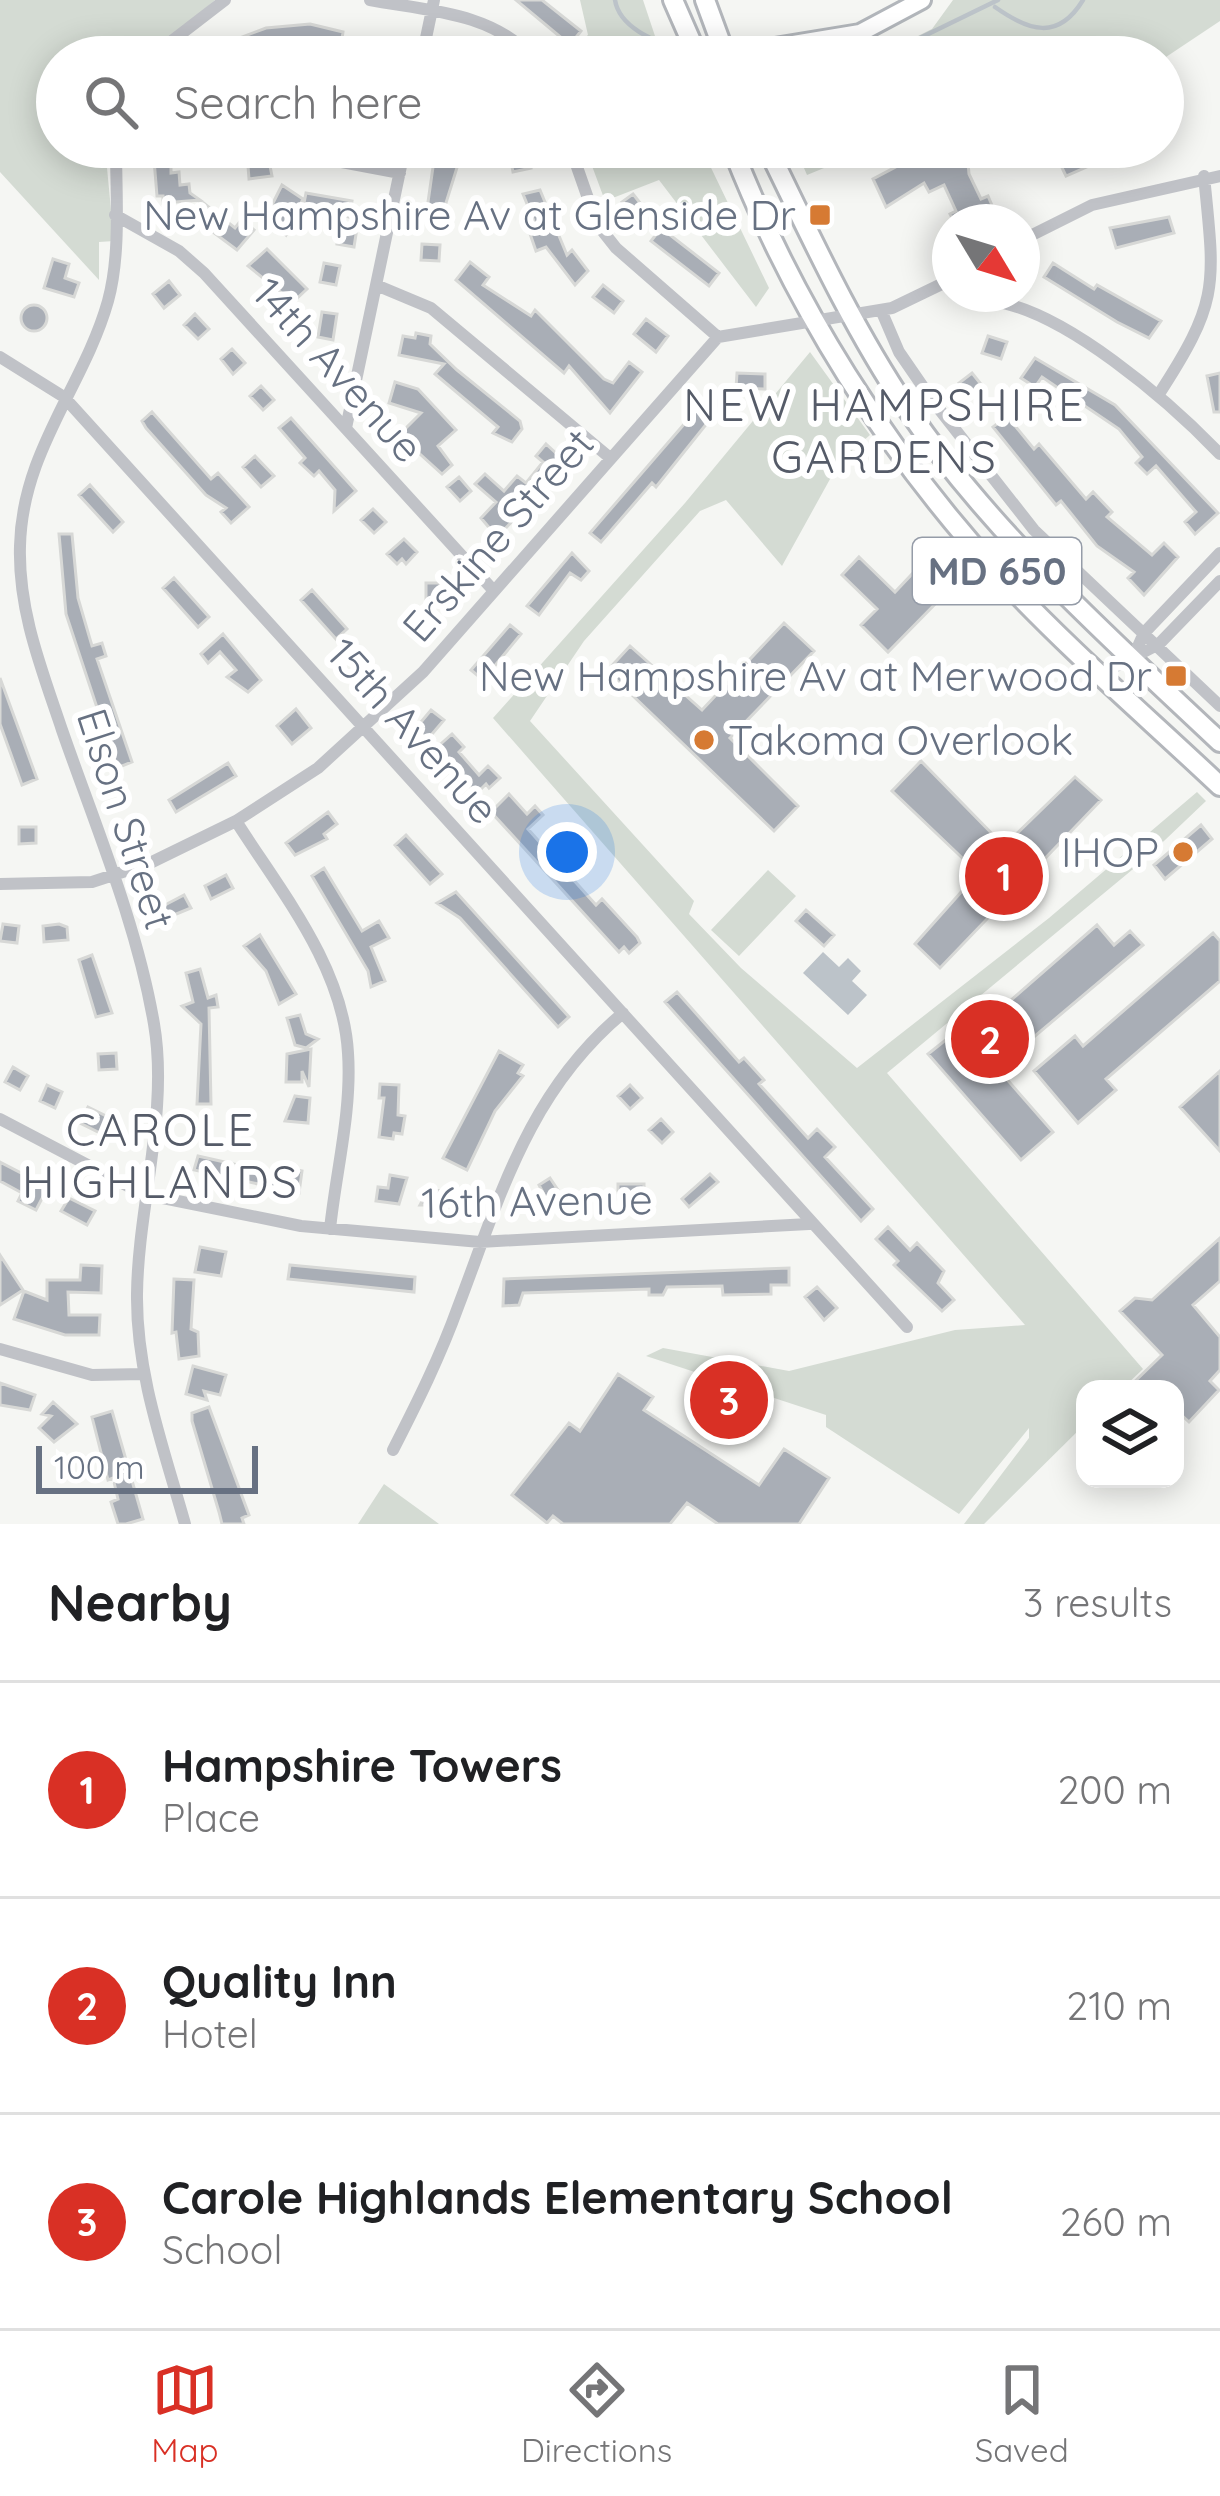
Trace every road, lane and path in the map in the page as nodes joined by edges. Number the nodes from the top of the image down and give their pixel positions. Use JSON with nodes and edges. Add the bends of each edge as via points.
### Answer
{"nodes":[{"id":1,"x":225,"y":0,"type":"edge"},
{"id":2,"x":370,"y":0,"type":"edge"},
{"id":3,"x":673,"y":0,"type":"edge"},
{"id":4,"x":706,"y":0,"type":"edge"},
{"id":5,"x":922,"y":0,"type":"edge"},
{"id":6,"x":433,"y":6,"type":"edge"},
{"id":7,"x":178,"y":36,"type":"edge"},
{"id":8,"x":427,"y":36,"type":"edge"},
{"id":9,"x":507,"y":36,"type":"edge"},
{"id":10,"x":689,"y":36,"type":"edge"},
{"id":11,"x":716,"y":36,"type":"edge"},
{"id":12,"x":839,"y":36,"type":"edge"},
{"id":13,"x":116,"y":168,"type":"edge"},
{"id":14,"x":374,"y":168,"type":"edge"},
{"id":15,"x":401,"y":168,"type":"edge"},
{"id":16,"x":577,"y":168,"type":"edge"},
{"id":17,"x":740,"y":168,"type":"edge"},
{"id":18,"x":777,"y":168,"type":"edge"},
{"id":19,"x":400,"y":173,"type":"junction"},
{"id":20,"x":1204,"y":176,"type":"junction"},
{"id":21,"x":1220,"y":176,"type":"edge"},
{"id":22,"x":116,"y":214,"type":"junction"},
{"id":23,"x":1040,"y":231,"type":"edge"},
{"id":24,"x":376,"y":284,"type":"junction"},
{"id":25,"x":932,"y":289,"type":"edge"},
{"id":26,"x":880,"y":310,"type":"junction"},
{"id":27,"x":1035,"y":312,"type":"edge"},
{"id":28,"x":850,"y":315,"type":"junction"},
{"id":29,"x":817,"y":320,"type":"junction"},
{"id":30,"x":718,"y":337,"type":"junction"},
{"id":31,"x":0,"y":357,"type":"edge"},
{"id":32,"x":1159,"y":394,"type":"junction"},
{"id":33,"x":64,"y":397,"type":"junction"},
{"id":34,"x":346,"y":428,"type":"junction"},
{"id":35,"x":1220,"y":454,"type":"edge"},
{"id":36,"x":609,"y":457,"type":"junction"},
{"id":37,"x":1220,"y":553,"type":"edge"},
{"id":38,"x":1220,"y":581,"type":"edge"},
{"id":39,"x":494,"y":591,"type":"junction"},
{"id":40,"x":1144,"y":632,"type":"junction"},
{"id":41,"x":1159,"y":644,"type":"junction"},
{"id":42,"x":1132,"y":659,"type":"junction"},
{"id":43,"x":1101,"y":674,"type":"junction"},
{"id":44,"x":1220,"y":706,"type":"edge"},
{"id":45,"x":366,"y":729,"type":"junction"},
{"id":46,"x":1220,"y":742,"type":"edge"},
{"id":47,"x":1220,"y":786,"type":"edge"},
{"id":48,"x":236,"y":821,"type":"junction"},
{"id":49,"x":112,"y":877,"type":"junction"},
{"id":50,"x":0,"y":884,"type":"edge"},
{"id":51,"x":623,"y":1013,"type":"junction"},
{"id":52,"x":0,"y":1119,"type":"edge"},
{"id":53,"x":143,"y":1195,"type":"junction"},
{"id":54,"x":809,"y":1224,"type":"junction"},
{"id":55,"x":330,"y":1229,"type":"junction"},
{"id":56,"x":480,"y":1242,"type":"junction"},
{"id":57,"x":908,"y":1327,"type":"dead end"},
{"id":58,"x":0,"y":1348,"type":"edge"},
{"id":59,"x":143,"y":1375,"type":"junction"},
{"id":60,"x":393,"y":1450,"type":"dead end"},
{"id":61,"x":185,"y":1524,"type":"edge"}],
"edges":[{"from":1,"to":7,"type":"street"},
{"from":2,"to":6,"type":"street"},
{"from":3,"to":10,"type":"main road"},
{"from":4,"to":11,"type":"main road"},
{"from":5,"to":12,"type":"street"},
{"from":6,"to":8,"type":"street"},
{"from":6,"to":9,"type":"street"},
{"from":13,"to":22,"type":"street","name":"Elson Street"},
{"from":14,"to":19,"type":"street"},
{"from":15,"to":19,"type":"street"},
{"from":16,"to":30,"type":"street","via":[[597,224],[616,248]]},
{"from":17,"to":29,"type":"main road","number":"MD 650"},
{"from":18,"to":28,"type":"main road","number":"MD 650"},
{"from":19,"to":24,"type":"street"},
{"from":20,"to":21,"type":"street"},
{"from":20,"to":23,"type":"street","via":[[1092,205]]},
{"from":20,"to":32,"type":"street","via":[[1212,288],[1197,335]]},
{"from":22,"to":33,"type":"street","name":"Elson Street","via":[[109,300]]},
{"from":22,"to":34,"type":"street","name":"14th Avenue","via":[[204,273]]},
{"from":24,"to":34,"type":"street"},
{"from":24,"to":36,"type":"street","via":[[431,308]]},
{"from":25,"to":26,"type":"street"},
{"from":26,"to":28,"type":"street"},
{"from":26,"to":40,"type":"street","via":[[898,352],[1034,530]]},
{"from":27,"to":32,"type":"street"},
{"from":28,"to":29,"type":"street"},
{"from":28,"to":42,"type":"main road","number":"MD 650","via":[[907,409],[998,523]]},
{"from":29,"to":30,"type":"street"},
{"from":29,"to":43,"type":"main road","number":"MD 650","via":[[957,527]]},
{"from":30,"to":36,"type":"street","name":"Erskine Street"},
{"from":31,"to":33,"type":"street","name":"15th Avenue"},
{"from":32,"to":35,"type":"street"},
{"from":33,"to":45,"type":"street","name":"15th Avenue"},
{"from":33,"to":49,"type":"street","name":"Elson Street","via":[[23,511],[22,589]]},
{"from":34,"to":39,"type":"street","name":"14th Avenue"},
{"from":36,"to":39,"type":"street","name":"Erskine Street"},
{"from":37,"to":40,"type":"street"},
{"from":38,"to":41,"type":"street"},
{"from":39,"to":45,"type":"street","name":"Erskine Street"},
{"from":40,"to":41,"type":"street"},
{"from":40,"to":42,"type":"street"},
{"from":41,"to":42,"type":"street"},
{"from":41,"to":44,"type":"street"},
{"from":42,"to":43,"type":"street"},
{"from":42,"to":46,"type":"main road","number":"MD 650"},
{"from":43,"to":47,"type":"main road","number":"MD 650"},
{"from":45,"to":48,"type":"street","name":"Erskine Street"},
{"from":45,"to":51,"type":"street","name":"15th Avenue"},
{"from":48,"to":49,"type":"street","name":"Erskine Street"},
{"from":48,"to":55,"type":"street","via":[[322,960],[341,1012],[348,1084]]},
{"from":49,"to":50,"type":"street","name":"Erskine Street"},
{"from":49,"to":53,"type":"street","name":"Elson Street","via":[[155,1027],[155,1113]]},
{"from":51,"to":54,"type":"street","name":"15th Avenue"},
{"from":51,"to":56,"type":"street","via":[[586,1046],[530,1124]]},
{"from":52,"to":53,"type":"street","name":"16th Avenue"},
{"from":53,"to":55,"type":"street","name":"16th Avenue"},
{"from":53,"to":59,"type":"street","name":"Elson Street"},
{"from":54,"to":56,"type":"street","name":"16th Avenue"},
{"from":54,"to":57,"type":"street","name":"15th Avenue"},
{"from":55,"to":56,"type":"street","name":"16th Avenue"},
{"from":56,"to":60,"type":"street","via":[[437,1363]]},
{"from":58,"to":59,"type":"street","via":[[92,1375]]},
{"from":59,"to":61,"type":"street","name":"Elson Street"}]}
